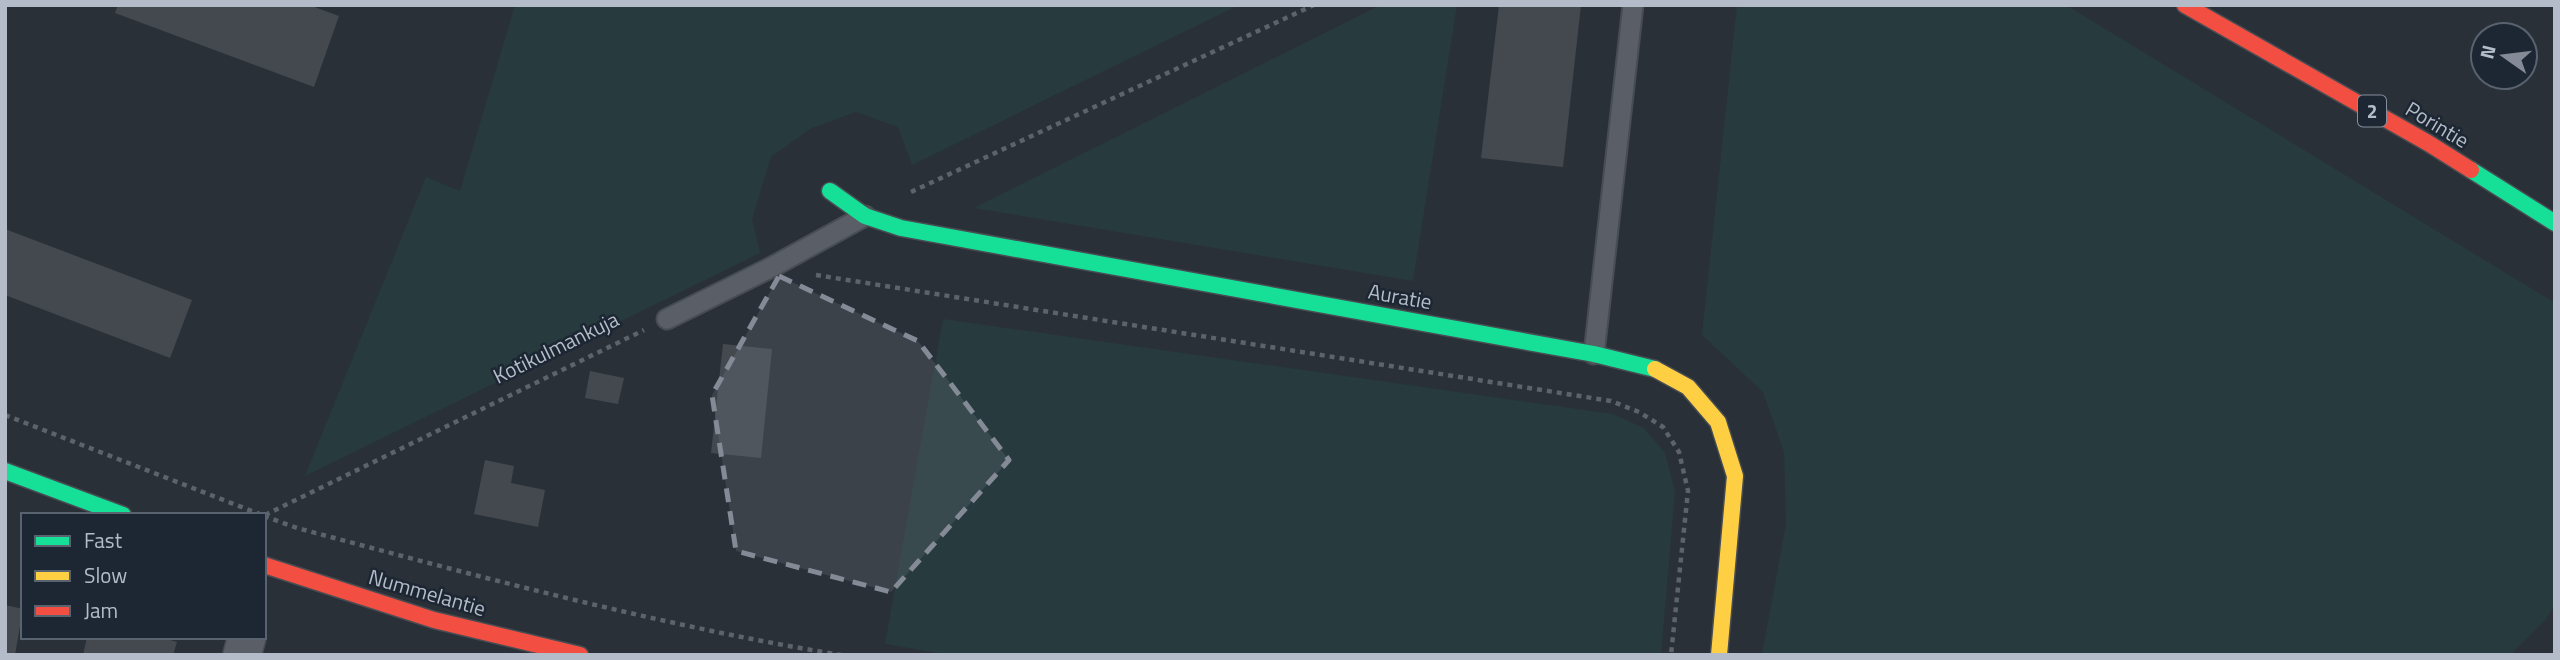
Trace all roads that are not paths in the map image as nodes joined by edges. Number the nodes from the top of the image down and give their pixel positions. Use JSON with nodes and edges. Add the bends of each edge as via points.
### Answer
{"nodes":[{"id":1,"x":1633,"y":5,"type":"edge"},
{"id":2,"x":2185,"y":5,"type":"edge"},
{"id":3,"x":830,"y":191,"type":"dead end"},
{"id":4,"x":865,"y":216,"type":"junction"},
{"id":5,"x":2555,"y":223,"type":"edge"},
{"id":6,"x":667,"y":318,"type":"road end"},
{"id":7,"x":1594,"y":354,"type":"junction"},
{"id":8,"x":5,"y":471,"type":"edge"},
{"id":9,"x":118,"y":513,"type":"edge"},
{"id":10,"x":266,"y":567,"type":"edge"},
{"id":11,"x":580,"y":655,"type":"edge"},
{"id":12,"x":1719,"y":655,"type":"edge"}],
"edges":[{"from":1,"to":7,"type":"lane"},
{"from":2,"to":5,"type":"main road","name":"Porintie","number":"2","via":[[2428,144]]},
{"from":3,"to":4,"type":"main road","name":"Auratie"},
{"from":4,"to":6,"type":"lane"},
{"from":4,"to":7,"type":"main road","name":"Auratie","via":[[901,228]]},
{"from":7,"to":12,"type":"main road","name":"Auratie","via":[[1661,370],[1688,387],[1718,422],[1735,476]]},
{"from":8,"to":9,"type":"main road"},
{"from":10,"to":11,"type":"main road","name":"Nummelantie","via":[[434,620]]}]}
